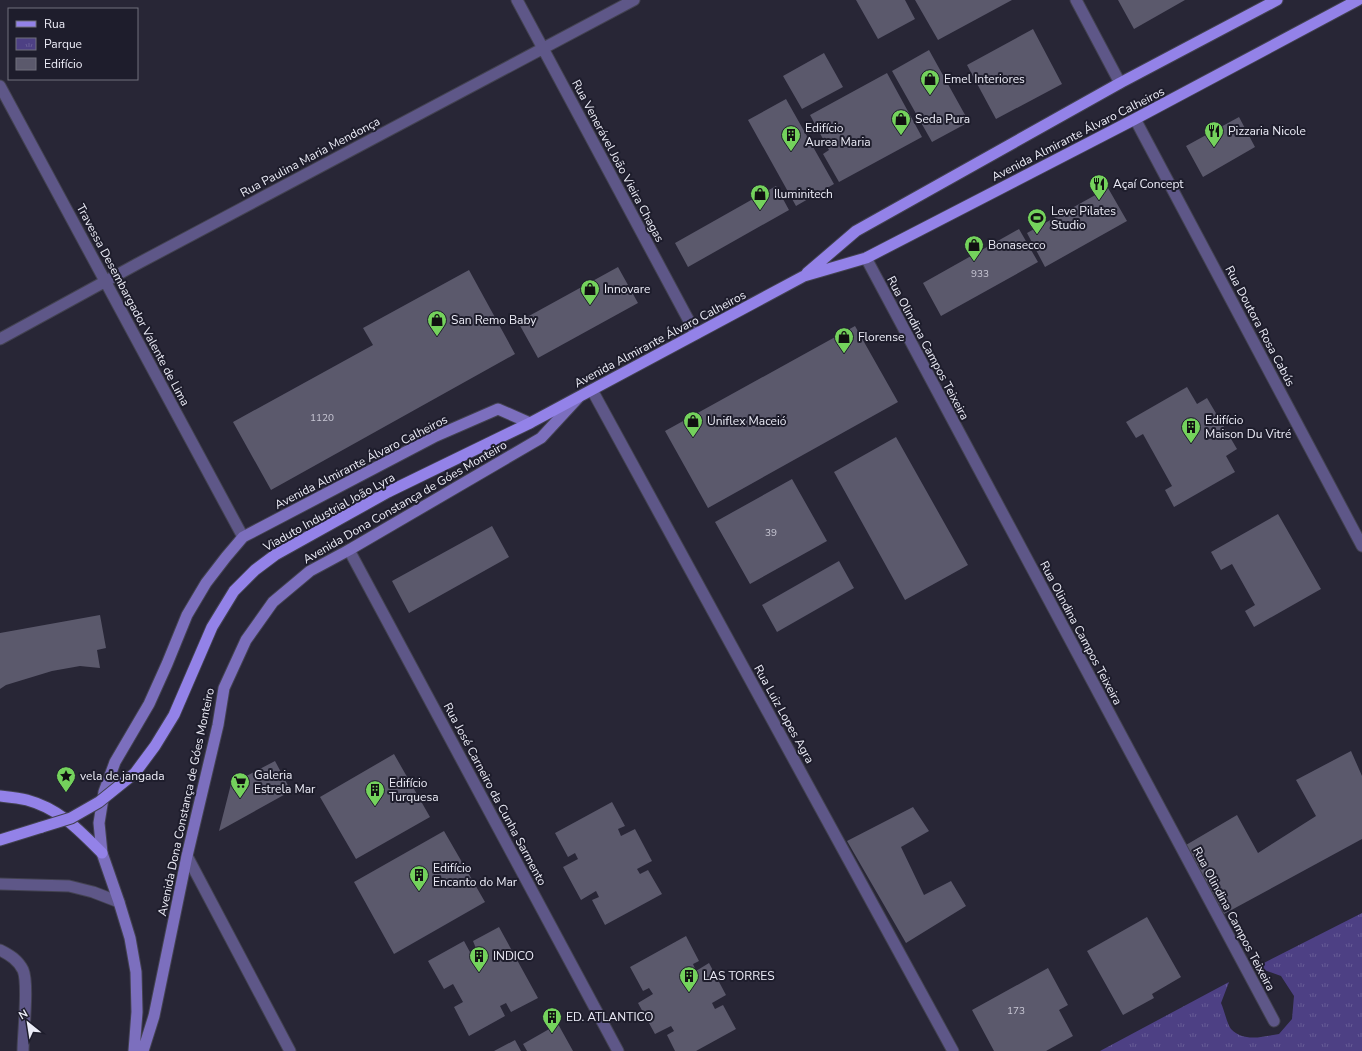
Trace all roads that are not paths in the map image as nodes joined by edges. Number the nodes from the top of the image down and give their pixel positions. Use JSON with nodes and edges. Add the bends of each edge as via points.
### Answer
{"nodes":[{"id":1,"x":517,"y":0,"type":"edge"},
{"id":2,"x":634,"y":0,"type":"edge"},
{"id":3,"x":1076,"y":0,"type":"edge"},
{"id":4,"x":1277,"y":0,"type":"edge"},
{"id":5,"x":1358,"y":0,"type":"edge"},
{"id":6,"x":543,"y":48,"type":"junction"},
{"id":7,"x":1120,"y":83,"type":"junction"},
{"id":8,"x":0,"y":86,"type":"edge"},
{"id":9,"x":1135,"y":119,"type":"junction"},
{"id":10,"x":866,"y":258,"type":"junction"},
{"id":11,"x":804,"y":276,"type":"junction"},
{"id":12,"x":106,"y":281,"type":"junction"},
{"id":13,"x":696,"y":334,"type":"junction"},
{"id":14,"x":0,"y":340,"type":"edge"},
{"id":15,"x":592,"y":390,"type":"junction"},
{"id":16,"x":578,"y":398,"type":"junction"},
{"id":17,"x":530,"y":423,"type":"junction"},
{"id":18,"x":243,"y":537,"type":"junction"},
{"id":19,"x":1362,"y":546,"type":"edge"},
{"id":20,"x":349,"y":550,"type":"junction"},
{"id":21,"x":0,"y":796,"type":"edge"},
{"id":22,"x":0,"y":840,"type":"edge"},
{"id":23,"x":102,"y":853,"type":"junction"},
{"id":24,"x":187,"y":856,"type":"junction"},
{"id":25,"x":0,"y":884,"type":"edge"},
{"id":26,"x":119,"y":902,"type":"junction"},
{"id":27,"x":0,"y":950,"type":"edge"},
{"id":28,"x":1274,"y":1021,"type":"dead end"},
{"id":29,"x":23,"y":1051,"type":"edge"},
{"id":30,"x":134,"y":1051,"type":"edge"},
{"id":31,"x":143,"y":1051,"type":"edge"},
{"id":32,"x":290,"y":1051,"type":"edge"},
{"id":33,"x":618,"y":1051,"type":"edge"},
{"id":34,"x":953,"y":1051,"type":"edge"}],
"edges":[{"from":1,"to":6,"type":"street","name":"Rua Venerável João Vieira Chagas"},
{"from":2,"to":6,"type":"street","name":"Rua Paulina Maria Mendonça"},
{"from":3,"to":7,"type":"street"},
{"from":4,"to":7,"type":"main road","name":"Avenida Almirante Álvaro Calheiros"},
{"from":5,"to":9,"type":"main road","name":"Avenida Almirante Álvaro Calheiros"},
{"from":6,"to":12,"type":"street","name":"Rua Paulina Maria Mendonça"},
{"from":6,"to":13,"type":"street","name":"Rua Venerável João Vieira Chagas"},
{"from":7,"to":11,"type":"main road","name":"Avenida Almirante Álvaro Calheiros","via":[[856,231]]},
{"from":8,"to":12,"type":"street","name":"Travessa Desembargador Valente de Lima"},
{"from":9,"to":10,"type":"main road","name":"Avenida Almirante Álvaro Calheiros"},
{"from":9,"to":19,"type":"street","name":"Rua Doutora Rosa Cabús"},
{"from":10,"to":11,"type":"main road","name":"Avenida Almirante Álvaro Calheiros"},
{"from":10,"to":28,"type":"street","name":"Rua Olindina Campos Teixeira"},
{"from":11,"to":13,"type":"main road","name":"Avenida Almirante Álvaro Calheiros"},
{"from":12,"to":14,"type":"street","name":"Rua Paulina Maria Mendonça"},
{"from":12,"to":18,"type":"street","name":"Travessa Desembargador Valente de Lima"},
{"from":13,"to":15,"type":"main road","name":"Avenida Almirante Álvaro Calheiros"},
{"from":15,"to":16,"type":"main road","name":"Avenida Almirante Álvaro Calheiros"},
{"from":15,"to":34,"type":"street","name":"Rua Luiz Lopes Agra"},
{"from":16,"to":17,"type":"main road","name":"Avenida Almirante Álvaro Calheiros"},
{"from":16,"to":20,"type":"main road","name":"Avenida Dona Constança de Góes Monteiro","via":[[541,438]]},
{"from":17,"to":18,"type":"main road","name":"Avenida Almirante Álvaro Calheiros","via":[[498,409],[436,436]]},
{"from":17,"to":22,"type":"main road","name":"Viaduto Industrial João Lyra","bridge":true,"via":[[388,492],[275,555],[255,570],[234,591],[212,627],[174,715],[156,746],[135,773],[99,802],[71,818]]},
{"from":18,"to":23,"type":"main road","name":"Avenida Almirante Álvaro Calheiros","via":[[206,583],[187,615],[149,704],[115,762],[104,792],[99,823]]},
{"from":20,"to":24,"type":"main road","name":"Avenida Dona Constança de Góes Monteiro","via":[[310,571],[274,602],[246,640],[224,688],[218,725]]},
{"from":20,"to":33,"type":"street","name":"Rua José Carneiro da Cunha Sarmento"},
{"from":21,"to":23,"type":"main road","via":[[28,800],[66,818]]},
{"from":23,"to":26,"type":"main road"},
{"from":24,"to":31,"type":"main road","name":"Avenida Dona Constança de Góes Monteiro","via":[[154,1016]]},
{"from":24,"to":32,"type":"street"},
{"from":25,"to":26,"type":"street","via":[[69,886]]},
{"from":26,"to":30,"type":"main road","via":[[130,938],[136,972],[137,1012]]},
{"from":27,"to":29,"type":"street","via":[[12,956],[23,971],[26,988]]}]}
